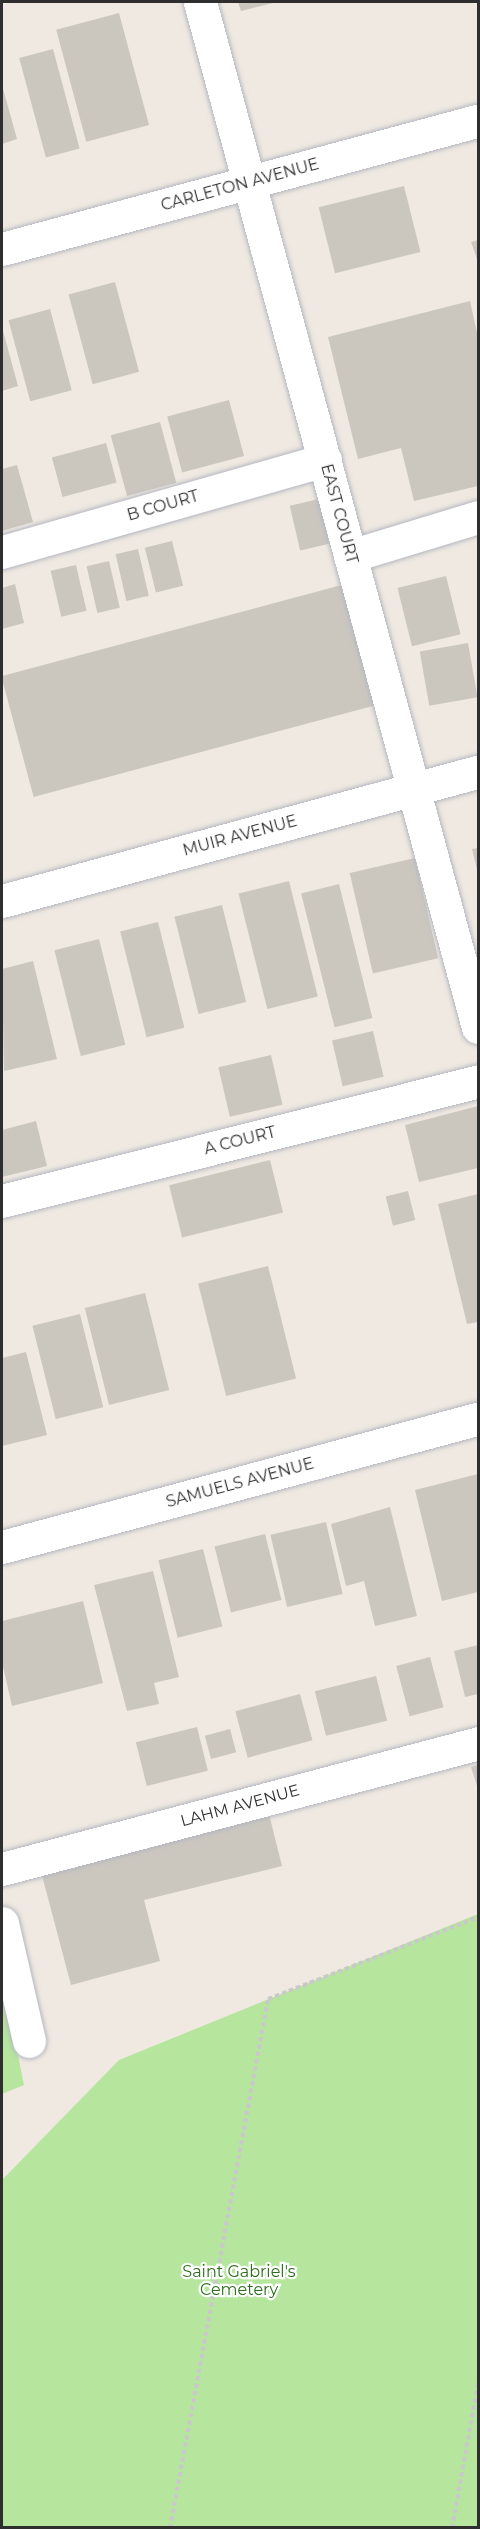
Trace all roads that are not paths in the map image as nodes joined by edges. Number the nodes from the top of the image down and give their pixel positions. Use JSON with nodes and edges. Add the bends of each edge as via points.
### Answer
{"nodes":[{"id":1,"x":200,"y":2,"type":"edge"},
{"id":2,"x":478,"y":121,"type":"edge"},
{"id":3,"x":249,"y":182,"type":"junction"},
{"id":4,"x":2,"y":249,"type":"edge"},
{"id":5,"x":325,"y":460,"type":"junction"},
{"id":6,"x":478,"y":517,"type":"edge"},
{"id":7,"x":2,"y":552,"type":"edge"},
{"id":8,"x":350,"y":556,"type":"junction"},
{"id":9,"x":478,"y":772,"type":"edge"},
{"id":10,"x":414,"y":789,"type":"junction"},
{"id":11,"x":2,"y":901,"type":"edge"},
{"id":12,"x":478,"y":1027,"type":"edge"},
{"id":13,"x":478,"y":1081,"type":"edge"},
{"id":14,"x":2,"y":1201,"type":"edge"},
{"id":15,"x":478,"y":1419,"type":"edge"},
{"id":16,"x":2,"y":1547,"type":"edge"},
{"id":17,"x":478,"y":1743,"type":"edge"},
{"id":18,"x":2,"y":1869,"type":"edge"},
{"id":19,"x":2,"y":1923,"type":"edge"},
{"id":20,"x":29,"y":2041,"type":"dead end"}],
"edges":[{"from":1,"to":3,"type":"street","name":"EAST COURT"},
{"from":2,"to":3,"type":"street","name":"CARLETON AVENUE"},
{"from":3,"to":4,"type":"street","name":"CARLETON AVENUE"},
{"from":3,"to":5,"type":"street","name":"EAST COURT"},
{"from":5,"to":7,"type":"street","name":"B COURT"},
{"from":5,"to":8,"type":"street","name":"EAST COURT"},
{"from":6,"to":8,"type":"street"},
{"from":8,"to":10,"type":"street","name":"EAST COURT"},
{"from":9,"to":10,"type":"street","name":"MUIR AVENUE"},
{"from":10,"to":11,"type":"street","name":"MUIR AVENUE"},
{"from":10,"to":12,"type":"street","name":"EAST COURT"},
{"from":13,"to":14,"type":"street","name":"A COURT"},
{"from":15,"to":16,"type":"street","name":"SAMUELS AVENUE"},
{"from":17,"to":18,"type":"street","name":"LAHM AVENUE"},
{"from":19,"to":20,"type":"street"}]}
